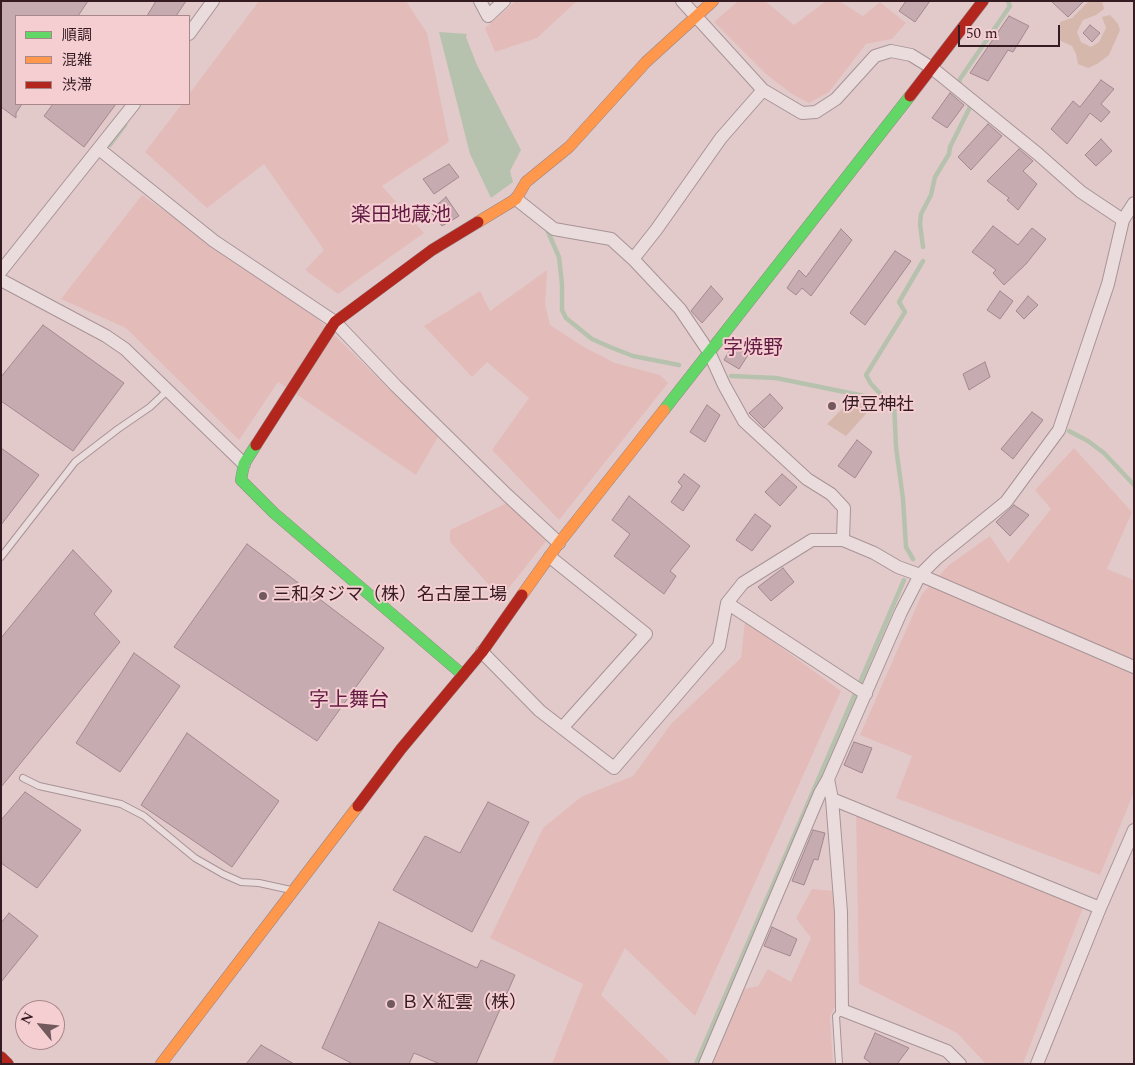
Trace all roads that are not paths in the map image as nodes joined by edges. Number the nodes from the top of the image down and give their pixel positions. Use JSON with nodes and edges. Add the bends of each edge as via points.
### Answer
{"nodes":[{"id":1,"x":213,"y":1,"type":"edge"},
{"id":2,"x":480,"y":1,"type":"edge"},
{"id":3,"x":504,"y":1,"type":"edge"},
{"id":4,"x":682,"y":1,"type":"edge"},
{"id":5,"x":713,"y":1,"type":"edge"},
{"id":6,"x":983,"y":1,"type":"edge"},
{"id":7,"x":696,"y":16,"type":"junction"},
{"id":8,"x":190,"y":33,"type":"edge"},
{"id":9,"x":932,"y":68,"type":"junction"},
{"id":10,"x":763,"y":90,"type":"junction"},
{"id":11,"x":133,"y":105,"type":"edge"},
{"id":12,"x":99,"y":149,"type":"junction"},
{"id":13,"x":516,"y":199,"type":"junction"},
{"id":14,"x":1134,"y":203,"type":"edge"},
{"id":15,"x":1123,"y":220,"type":"junction"},
{"id":16,"x":633,"y":259,"type":"junction"},
{"id":17,"x":1,"y":271,"type":"edge"},
{"id":18,"x":1,"y":280,"type":"edge"},
{"id":19,"x":335,"y":322,"type":"junction"},
{"id":20,"x":709,"y":352,"type":"junction"},
{"id":21,"x":168,"y":390,"type":"junction"},
{"id":22,"x":244,"y":464,"type":"junction"},
{"id":23,"x":843,"y":540,"type":"junction"},
{"id":24,"x":559,"y":543,"type":"junction"},
{"id":25,"x":1,"y":557,"type":"edge"},
{"id":26,"x":550,"y":557,"type":"junction"},
{"id":27,"x":920,"y":574,"type":"junction"},
{"id":28,"x":727,"y":603,"type":"junction"},
{"id":29,"x":482,"y":652,"type":"junction"},
{"id":30,"x":1134,"y":667,"type":"edge"},
{"id":31,"x":463,"y":675,"type":"junction"},
{"id":32,"x":866,"y":694,"type":"junction"},
{"id":33,"x":564,"y":728,"type":"junction"},
{"id":34,"x":23,"y":778,"type":"dead end"},
{"id":35,"x":828,"y":779,"type":"junction"},
{"id":36,"x":832,"y":799,"type":"junction"},
{"id":37,"x":1134,"y":830,"type":"edge"},
{"id":38,"x":294,"y":890,"type":"junction"},
{"id":39,"x":1100,"y":908,"type":"junction"},
{"id":40,"x":842,"y":1010,"type":"junction"},
{"id":41,"x":1,"y":1057,"type":"edge"},
{"id":42,"x":8,"y":1064,"type":"edge"},
{"id":43,"x":161,"y":1064,"type":"edge"},
{"id":44,"x":705,"y":1064,"type":"edge"},
{"id":45,"x":838,"y":1064,"type":"edge"},
{"id":46,"x":960,"y":1064,"type":"edge"},
{"id":47,"x":1038,"y":1064,"type":"edge"}],
"edges":[{"from":1,"to":8,"type":"street"},
{"from":2,"to":3,"type":"street","via":[[488,16]]},
{"from":4,"to":7,"type":"street"},
{"from":5,"to":7,"type":"street"},
{"from":6,"to":9,"type":"street"},
{"from":7,"to":10,"type":"street"},
{"from":7,"to":13,"type":"street","via":[[646,62],[569,147],[526,182]]},
{"from":9,"to":10,"type":"street","via":[[910,54],[891,51],[875,56],[836,99],[816,112],[802,113]]},
{"from":9,"to":15,"type":"street","via":[[1081,192]]},
{"from":9,"to":20,"type":"street"},
{"from":10,"to":16,"type":"street","via":[[721,138]]},
{"from":11,"to":12,"type":"street"},
{"from":12,"to":17,"type":"street"},
{"from":12,"to":19,"type":"street","via":[[214,241]]},
{"from":13,"to":16,"type":"street","via":[[554,229],[611,239]]},
{"from":13,"to":19,"type":"street","via":[[432,250]]},
{"from":14,"to":15,"type":"street"},
{"from":15,"to":27,"type":"street","via":[[1108,284],[1059,430],[1006,502]]},
{"from":16,"to":20,"type":"street","via":[[680,309]]},
{"from":18,"to":21,"type":"street","via":[[106,336]]},
{"from":19,"to":22,"type":"street"},
{"from":19,"to":24,"type":"street","via":[[486,475]]},
{"from":20,"to":23,"type":"street","via":[[744,420],[844,508]]},
{"from":20,"to":24,"type":"street"},
{"from":21,"to":22,"type":"street"},
{"from":21,"to":25,"type":"lane","via":[[150,407],[74,462]]},
{"from":22,"to":31,"type":"street","via":[[241,480],[274,513]]},
{"from":23,"to":27,"type":"street"},
{"from":23,"to":28,"type":"street","via":[[812,540],[742,584]]},
{"from":24,"to":26,"type":"street"},
{"from":26,"to":29,"type":"street"},
{"from":26,"to":33,"type":"street","via":[[646,634]]},
{"from":27,"to":30,"type":"street"},
{"from":27,"to":32,"type":"street"},
{"from":28,"to":32,"type":"street"},
{"from":28,"to":33,"type":"street","via":[[718,646],[614,768]]},
{"from":29,"to":31,"type":"street"},
{"from":29,"to":33,"type":"street","via":[[540,710]]},
{"from":31,"to":38,"type":"street","via":[[401,749]]},
{"from":32,"to":35,"type":"street"},
{"from":34,"to":38,"type":"lane","via":[[39,786],[121,804],[144,816],[195,858],[223,874],[241,882]]},
{"from":35,"to":36,"type":"street"},
{"from":35,"to":44,"type":"street"},
{"from":36,"to":39,"type":"street"},
{"from":36,"to":40,"type":"street","via":[[841,912]]},
{"from":37,"to":39,"type":"street"},
{"from":38,"to":43,"type":"street"},
{"from":39,"to":47,"type":"street"},
{"from":40,"to":45,"type":"lane","via":[[836,1016]]},
{"from":40,"to":46,"type":"street","via":[[947,1051]]},
{"from":41,"to":42,"type":"street"}]}
